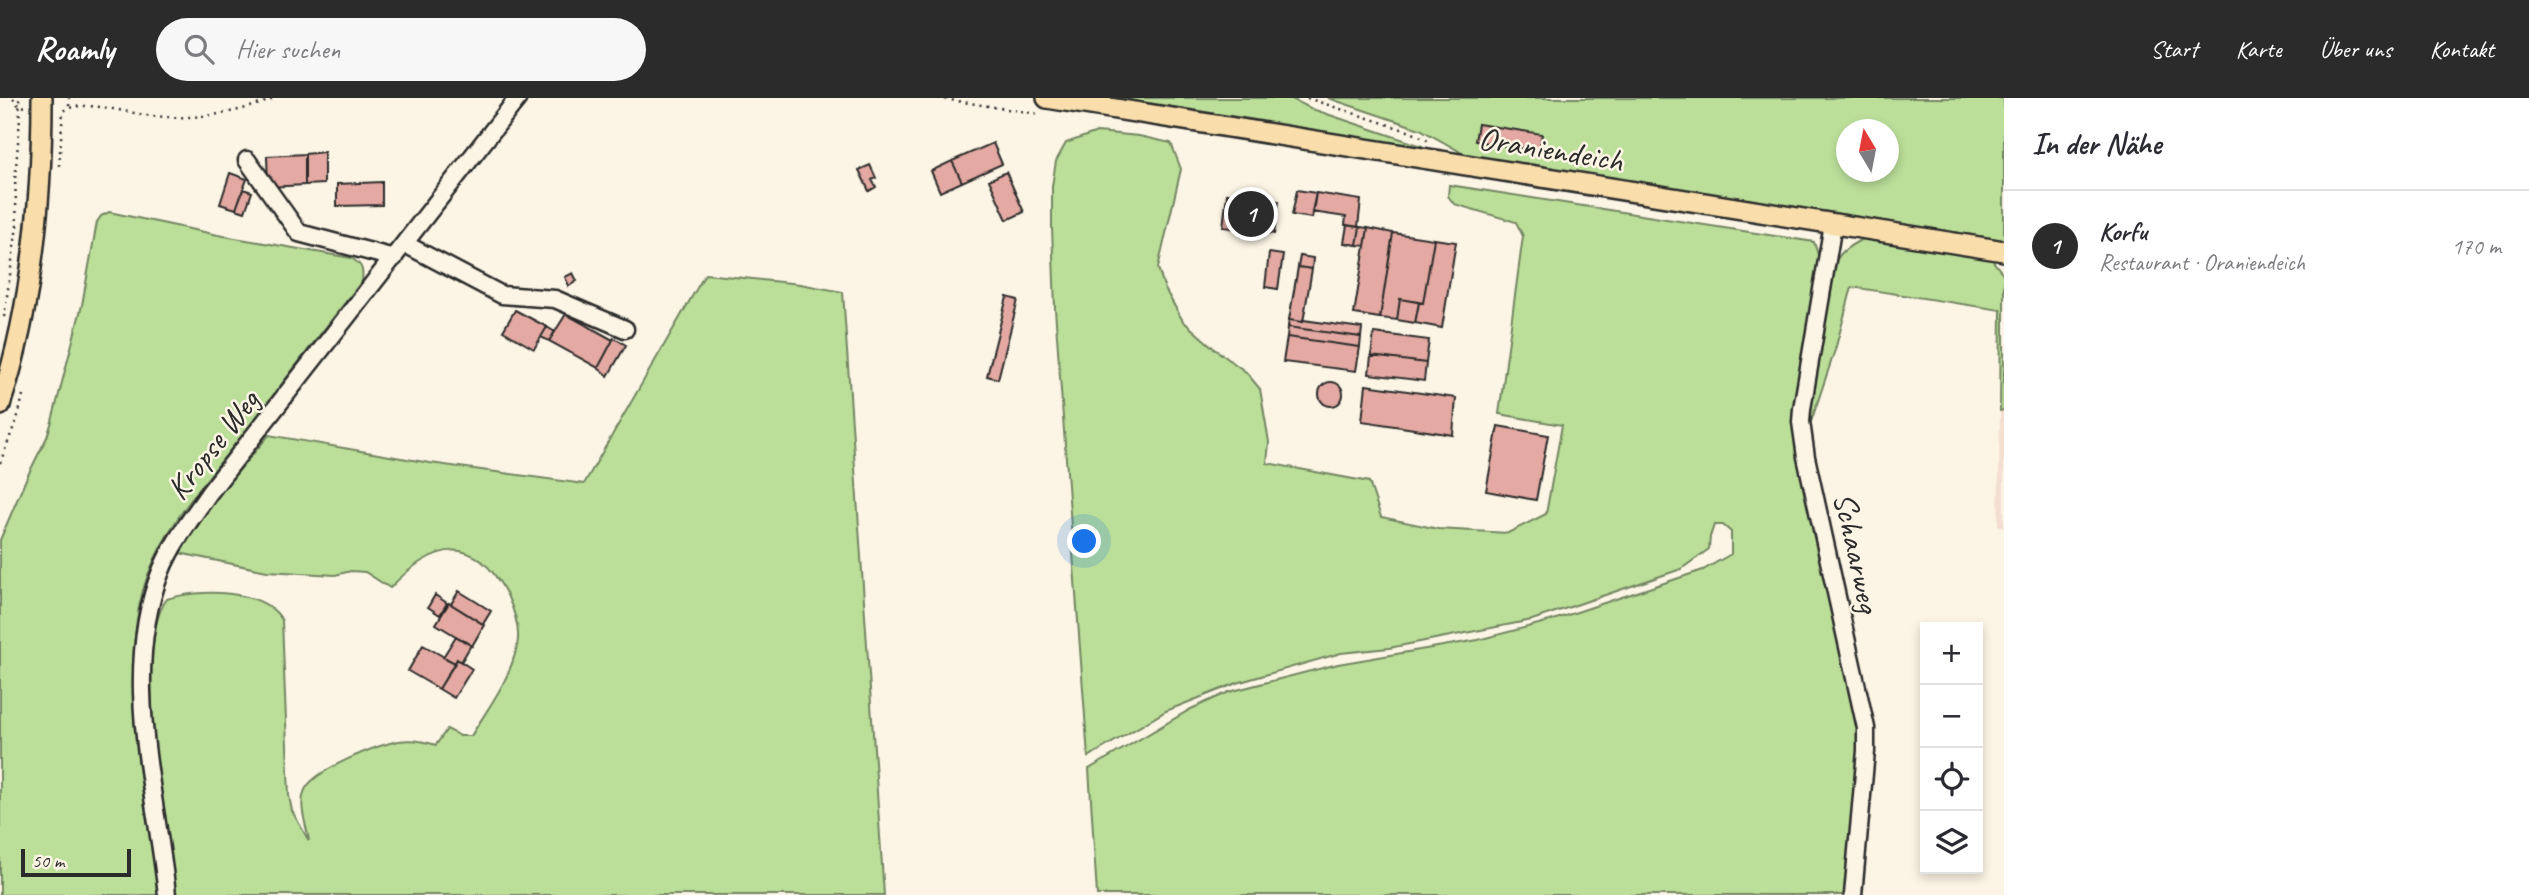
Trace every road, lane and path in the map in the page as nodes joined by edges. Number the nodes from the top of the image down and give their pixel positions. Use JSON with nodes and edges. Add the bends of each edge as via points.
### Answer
{"nodes":[{"id":1,"x":13,"y":98,"type":"edge"},
{"id":2,"x":19,"y":98,"type":"edge"},
{"id":3,"x":42,"y":98,"type":"edge"},
{"id":4,"x":69,"y":98,"type":"edge"},
{"id":5,"x":276,"y":98,"type":"edge"},
{"id":6,"x":518,"y":98,"type":"edge"},
{"id":7,"x":1047,"y":98,"type":"edge"},
{"id":8,"x":1307,"y":98,"type":"edge"},
{"id":9,"x":19,"y":106,"type":"junction"},
{"id":10,"x":69,"y":106,"type":"junction"},
{"id":11,"x":63,"y":111,"type":"dead end"},
{"id":12,"x":247,"y":160,"type":"dead end"},
{"id":13,"x":1450,"y":164,"type":"junction"},
{"id":14,"x":1833,"y":224,"type":"junction"},
{"id":15,"x":405,"y":244,"type":"junction"},
{"id":16,"x":2004,"y":251,"type":"edge"},
{"id":17,"x":394,"y":258,"type":"junction"},
{"id":18,"x":4,"y":318,"type":"dead end"},
{"id":19,"x":625,"y":329,"type":"dead end"},
{"id":20,"x":0,"y":405,"type":"edge"},
{"id":21,"x":167,"y":895,"type":"edge"},
{"id":22,"x":1853,"y":895,"type":"edge"}],
"edges":[{"from":1,"to":9,"type":"path"},
{"from":2,"to":9,"type":"path"},
{"from":3,"to":20,"type":"main road","via":[[33,249]]},
{"from":4,"to":10,"type":"path"},
{"from":5,"to":10,"type":"path","via":[[230,114],[195,117]]},
{"from":6,"to":15,"type":"street","name":"Kropse Weg"},
{"from":7,"to":13,"type":"main road","name":"Oraniendeich"},
{"from":8,"to":13,"type":"path","via":[[1411,132],[1436,145]]},
{"from":9,"to":18,"type":"path","via":[[17,226]]},
{"from":10,"to":11,"type":"path"},
{"from":12,"to":17,"type":"street","via":[[299,233]]},
{"from":13,"to":14,"type":"main road","name":"Oraniendeich"},
{"from":14,"to":16,"type":"main road","name":"Oraniendeich"},
{"from":14,"to":22,"type":"street","name":"Schaarweg","via":[[1801,422],[1866,728]]},
{"from":15,"to":17,"type":"street","name":"Kropse Weg"},
{"from":15,"to":19,"type":"street","via":[[502,295],[555,299]]},
{"from":17,"to":21,"type":"street","name":"Kropse Weg","via":[[209,493],[161,571],[144,643],[142,693]]}]}
